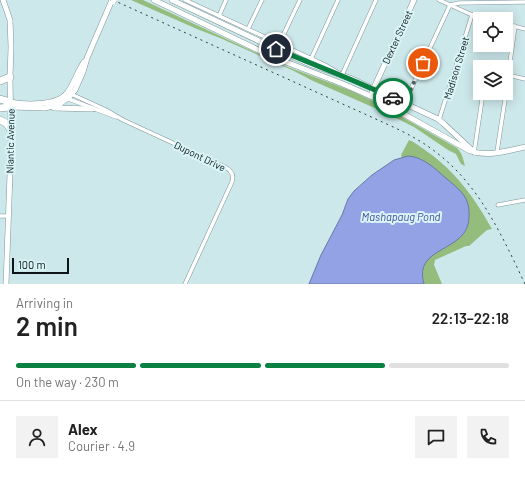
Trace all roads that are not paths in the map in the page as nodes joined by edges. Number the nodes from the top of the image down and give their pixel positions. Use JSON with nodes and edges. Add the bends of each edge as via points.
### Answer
{"nodes":[{"id":1,"x":3,"y":0,"type":"edge"},
{"id":2,"x":154,"y":0,"type":"edge"},
{"id":3,"x":172,"y":0,"type":"edge"},
{"id":4,"x":185,"y":0,"type":"edge"},
{"id":5,"x":226,"y":0,"type":"edge"},
{"id":6,"x":262,"y":0,"type":"edge"},
{"id":7,"x":300,"y":0,"type":"edge"},
{"id":8,"x":338,"y":0,"type":"edge"},
{"id":9,"x":376,"y":0,"type":"edge"},
{"id":10,"x":414,"y":0,"type":"edge"},
{"id":11,"x":439,"y":0,"type":"edge"},
{"id":12,"x":113,"y":1,"type":"edge"},
{"id":13,"x":190,"y":1,"type":"edge"},
{"id":14,"x":525,"y":2,"type":"edge"},
{"id":15,"x":450,"y":5,"type":"junction"},
{"id":16,"x":472,"y":15,"type":"joint"},
{"id":17,"x":219,"y":16,"type":"junction"},
{"id":18,"x":515,"y":26,"type":"joint"},
{"id":19,"x":525,"y":29,"type":"edge"},
{"id":20,"x":248,"y":30,"type":"junction"},
{"id":21,"x":279,"y":44,"type":"junction"},
{"id":22,"x":311,"y":59,"type":"junction"},
{"id":23,"x":510,"y":60,"type":"edge"},
{"id":24,"x":342,"y":75,"type":"junction"},
{"id":25,"x":513,"y":76,"type":"edge"},
{"id":26,"x":10,"y":77,"type":"junction"},
{"id":27,"x":525,"y":79,"type":"edge"},
{"id":28,"x":0,"y":81,"type":"edge"},
{"id":29,"x":373,"y":89,"type":"junction"},
{"id":30,"x":70,"y":93,"type":"junction"},
{"id":31,"x":370,"y":96,"type":"junction"},
{"id":32,"x":66,"y":97,"type":"junction"},
{"id":33,"x":0,"y":99,"type":"edge"},
{"id":34,"x":482,"y":100,"type":"edge"},
{"id":35,"x":505,"y":100,"type":"edge"},
{"id":36,"x":404,"y":104,"type":"junction"},
{"id":37,"x":10,"y":105,"type":"junction"},
{"id":38,"x":43,"y":105,"type":"junction"},
{"id":39,"x":0,"y":108,"type":"edge"},
{"id":40,"x":93,"y":109,"type":"junction"},
{"id":41,"x":0,"y":120,"type":"edge"},
{"id":42,"x":123,"y":120,"type":"junction"},
{"id":43,"x":439,"y":120,"type":"junction"},
{"id":44,"x":11,"y":130,"type":"junction"},
{"id":45,"x":525,"y":147,"type":"edge"},
{"id":46,"x":497,"y":152,"type":"junction"},
{"id":47,"x":474,"y":153,"type":"junction"},
{"id":48,"x":525,"y":200,"type":"edge"},
{"id":49,"x":498,"y":204,"type":"dead end"},
{"id":50,"x":0,"y":216,"type":"edge"},
{"id":51,"x":8,"y":216,"type":"junction"},
{"id":52,"x":6,"y":284,"type":"edge"},
{"id":53,"x":185,"y":284,"type":"edge"}],
"edges":[{"from":1,"to":26,"type":"main road","name":"Niantic Avenue","via":[[10,28]]},
{"from":2,"to":31,"type":"main road","via":[[272,57]]},
{"from":3,"to":24,"type":"main road","via":[[282,51]]},
{"from":4,"to":13,"type":"street"},
{"from":5,"to":17,"type":"street"},
{"from":6,"to":20,"type":"street"},
{"from":7,"to":21,"type":"street"},
{"from":8,"to":22,"type":"street"},
{"from":9,"to":24,"type":"street"},
{"from":10,"to":29,"type":"main road","name":"Dexter Street"},
{"from":11,"to":15,"type":"street"},
{"from":12,"to":30,"type":"main road"},
{"from":13,"to":17,"type":"street"},
{"from":14,"to":15,"type":"street"},
{"from":15,"to":16,"type":"street"},
{"from":15,"to":36,"type":"street"},
{"from":16,"to":43,"type":"street","name":"Madison Street"},
{"from":17,"to":20,"type":"street"},
{"from":18,"to":19,"type":"street"},
{"from":18,"to":23,"type":"street"},
{"from":20,"to":21,"type":"street"},
{"from":21,"to":22,"type":"street"},
{"from":22,"to":24,"type":"street"},
{"from":24,"to":29,"type":"main road"},
{"from":25,"to":27,"type":"street"},
{"from":26,"to":28,"type":"highway"},
{"from":26,"to":37,"type":"main road","name":"Niantic Avenue"},
{"from":29,"to":31,"type":"main road","name":"Dexter Street"},
{"from":29,"to":36,"type":"main road"},
{"from":30,"to":32,"type":"main road"},
{"from":30,"to":42,"type":"street","name":"Dupont Drive"},
{"from":31,"to":47,"type":"main road"},
{"from":32,"to":38,"type":"main road"},
{"from":32,"to":40,"type":"street","name":"Dupont Drive"},
{"from":33,"to":37,"type":"highway"},
{"from":34,"to":47,"type":"street"},
{"from":35,"to":46,"type":"street"},
{"from":36,"to":43,"type":"main road"},
{"from":37,"to":38,"type":"main road"},
{"from":37,"to":39,"type":"highway"},
{"from":37,"to":44,"type":"main road","name":"Niantic Avenue"},
{"from":38,"to":40,"type":"main road"},
{"from":40,"to":42,"type":"street","name":"Dupont Drive"},
{"from":41,"to":44,"type":"highway"},
{"from":42,"to":53,"type":"street","name":"Dupont Drive","via":[[225,167],[232,174],[228,191]]},
{"from":43,"to":47,"type":"main road"},
{"from":44,"to":51,"type":"main road","name":"Niantic Avenue"},
{"from":45,"to":46,"type":"main road"},
{"from":46,"to":47,"type":"main road"},
{"from":48,"to":49,"type":"street"},
{"from":50,"to":51,"type":"street"},
{"from":51,"to":52,"type":"main road","name":"Niantic Avenue"}]}
